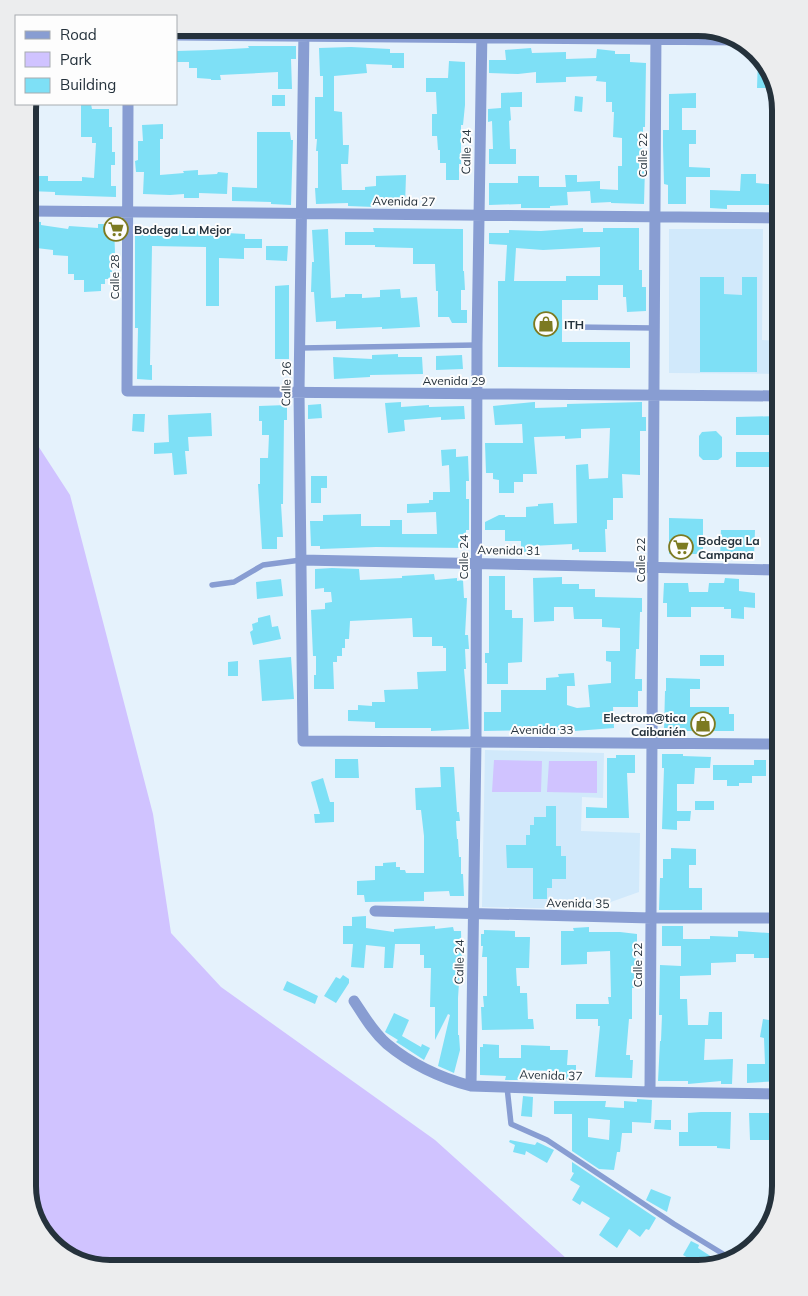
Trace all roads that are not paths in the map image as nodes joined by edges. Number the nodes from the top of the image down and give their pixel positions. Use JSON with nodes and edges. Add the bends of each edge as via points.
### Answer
{"nodes":[{"id":1,"x":304,"y":36,"type":"edge"},
{"id":2,"x":482,"y":36,"type":"edge"},
{"id":3,"x":656,"y":36,"type":"edge"},
{"id":4,"x":692,"y":36,"type":"edge"},
{"id":5,"x":710,"y":37,"type":"edge"},
{"id":6,"x":128,"y":105,"type":"edge"},
{"id":7,"x":36,"y":211,"type":"edge"},
{"id":8,"x":128,"y":212,"type":"junction"},
{"id":9,"x":303,"y":214,"type":"junction"},
{"id":10,"x":478,"y":215,"type":"junction"},
{"id":11,"x":655,"y":217,"type":"junction"},
{"id":12,"x":772,"y":218,"type":"edge"},
{"id":13,"x":574,"y":328,"type":"dead end"},
{"id":14,"x":654,"y":328,"type":"junction"},
{"id":15,"x":477,"y":345,"type":"junction"},
{"id":16,"x":300,"y":348,"type":"junction"},
{"id":17,"x":127,"y":391,"type":"joint"},
{"id":18,"x":299,"y":392,"type":"junction"},
{"id":19,"x":477,"y":394,"type":"junction"},
{"id":20,"x":654,"y":395,"type":"junction"},
{"id":21,"x":772,"y":396,"type":"edge"},
{"id":22,"x":301,"y":560,"type":"junction"},
{"id":23,"x":477,"y":563,"type":"junction"},
{"id":24,"x":653,"y":568,"type":"junction"},
{"id":25,"x":772,"y":570,"type":"edge"},
{"id":26,"x":212,"y":586,"type":"dead end"},
{"id":27,"x":303,"y":741,"type":"joint"},
{"id":28,"x":476,"y":742,"type":"junction"},
{"id":29,"x":653,"y":743,"type":"junction"},
{"id":30,"x":772,"y":744,"type":"edge"},
{"id":31,"x":375,"y":911,"type":"dead end"},
{"id":32,"x":474,"y":914,"type":"junction"},
{"id":33,"x":651,"y":918,"type":"junction"},
{"id":34,"x":772,"y":918,"type":"edge"},
{"id":35,"x":354,"y":1001,"type":"dead end"},
{"id":36,"x":471,"y":1086,"type":"junction"},
{"id":37,"x":507,"y":1087,"type":"junction"},
{"id":38,"x":650,"y":1092,"type":"junction"},
{"id":39,"x":772,"y":1094,"type":"edge"},
{"id":40,"x":724,"y":1255,"type":"edge"}],
"edges":[{"from":1,"to":9,"type":"street","name":"Calle 26"},
{"from":2,"to":10,"type":"street","name":"Calle 24"},
{"from":3,"to":11,"type":"street","name":"Calle 22"},
{"from":4,"to":5,"type":"street"},
{"from":6,"to":8,"type":"street","name":"Calle 28"},
{"from":7,"to":8,"type":"street","name":"Avenida 27"},
{"from":8,"to":9,"type":"street","name":"Avenida 27"},
{"from":8,"to":17,"type":"street","name":"Calle 28"},
{"from":9,"to":10,"type":"street","name":"Avenida 27"},
{"from":9,"to":16,"type":"street","name":"Calle 26"},
{"from":10,"to":11,"type":"street","name":"Avenida 27"},
{"from":10,"to":15,"type":"street","name":"Calle 24"},
{"from":11,"to":12,"type":"street","name":"Avenida 27"},
{"from":11,"to":14,"type":"street","name":"Calle 22"},
{"from":13,"to":14,"type":"lane"},
{"from":14,"to":20,"type":"street","name":"Calle 22"},
{"from":15,"to":16,"type":"lane"},
{"from":15,"to":19,"type":"street","name":"Calle 24"},
{"from":16,"to":18,"type":"street","name":"Calle 26"},
{"from":17,"to":18,"type":"street","name":"Avenida 29"},
{"from":18,"to":19,"type":"street","name":"Avenida 29"},
{"from":18,"to":22,"type":"street","name":"Calle 26"},
{"from":19,"to":20,"type":"street","name":"Avenida 29"},
{"from":19,"to":23,"type":"street","name":"Calle 24"},
{"from":20,"to":21,"type":"street","name":"Avenida 29"},
{"from":20,"to":24,"type":"street","name":"Calle 22"},
{"from":22,"to":23,"type":"street","name":"Avenida 31"},
{"from":22,"to":26,"type":"lane","name":"Avenida 31","via":[[264,564],[234,582]]},
{"from":22,"to":27,"type":"street","name":"Calle 26"},
{"from":23,"to":24,"type":"street","name":"Avenida 31"},
{"from":23,"to":28,"type":"street","name":"Calle 24"},
{"from":24,"to":25,"type":"street","name":"Avenida 31"},
{"from":24,"to":29,"type":"street","name":"Calle 22"},
{"from":27,"to":28,"type":"street","name":"Avenida 33"},
{"from":28,"to":29,"type":"street","name":"Avenida 33"},
{"from":28,"to":32,"type":"street","name":"Calle 24"},
{"from":29,"to":30,"type":"street","name":"Avenida 33"},
{"from":29,"to":33,"type":"street","name":"Calle 22"},
{"from":31,"to":32,"type":"street","name":"Avenida 35"},
{"from":32,"to":33,"type":"street","name":"Avenida 35"},
{"from":32,"to":36,"type":"street","name":"Calle 24"},
{"from":33,"to":34,"type":"street","name":"Avenida 35"},
{"from":33,"to":38,"type":"street","name":"Calle 22"},
{"from":35,"to":36,"type":"street","name":"Avenida 37","via":[[388,1044],[430,1071]]},
{"from":36,"to":37,"type":"street","name":"Avenida 37"},
{"from":37,"to":38,"type":"street","name":"Avenida 37"},
{"from":37,"to":40,"type":"lane","via":[[511,1124],[547,1140]]},
{"from":38,"to":39,"type":"street","name":"Avenida 37"}]}
